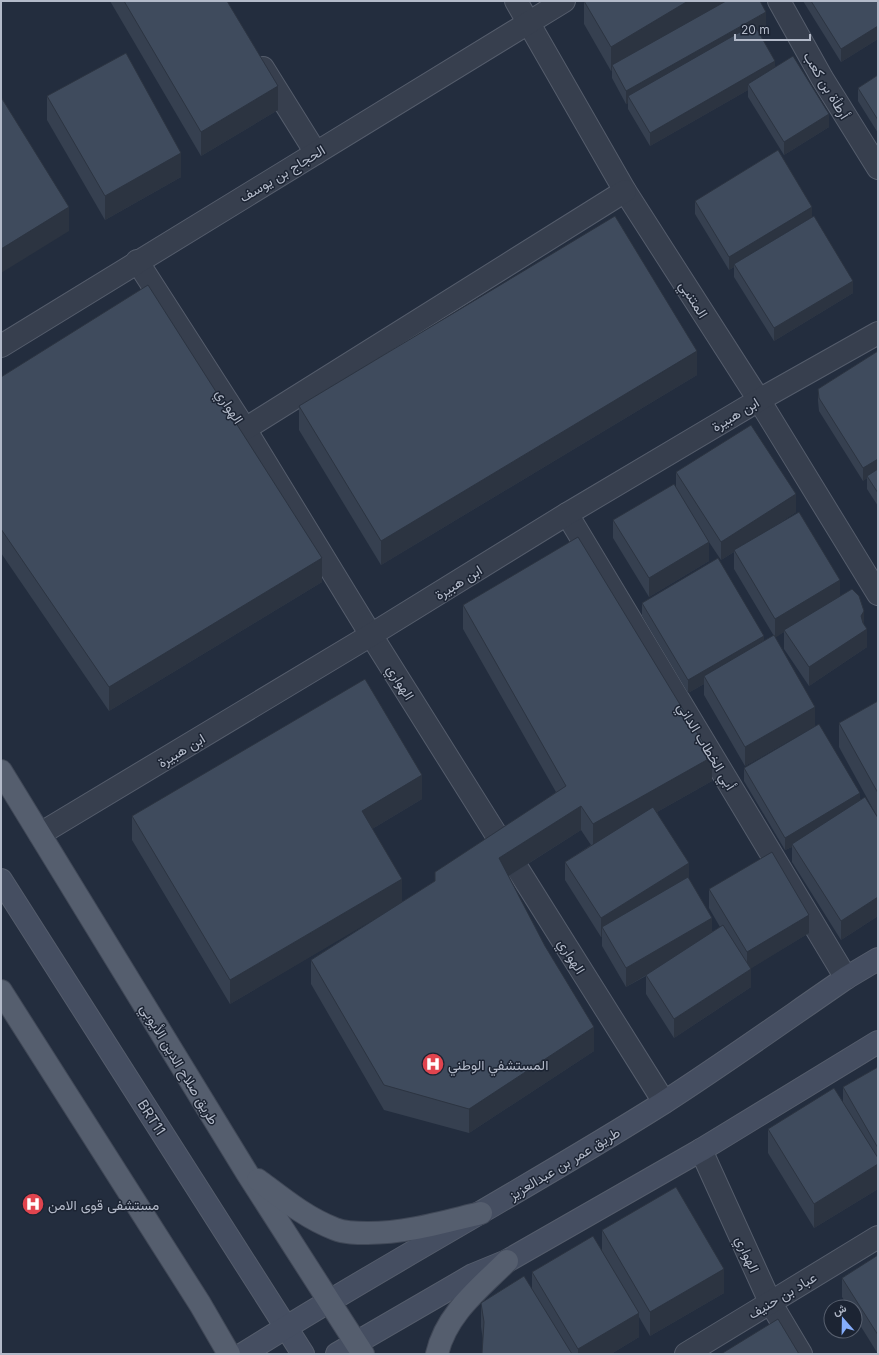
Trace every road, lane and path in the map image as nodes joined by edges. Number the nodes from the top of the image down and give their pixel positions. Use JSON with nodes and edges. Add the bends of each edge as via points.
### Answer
{"nodes":[{"id":1,"x":516,"y":1,"type":"edge"},
{"id":2,"x":564,"y":1,"type":"edge"},
{"id":3,"x":778,"y":1,"type":"edge"},
{"id":4,"x":528,"y":22,"type":"junction"},
{"id":5,"x":254,"y":54,"type":"edge"},
{"id":6,"x":316,"y":153,"type":"junction"},
{"id":7,"x":878,"y":168,"type":"edge"},
{"id":8,"x":626,"y":191,"type":"junction"},
{"id":9,"x":137,"y":261,"type":"junction"},
{"id":10,"x":878,"y":333,"type":"edge"},
{"id":11,"x":1,"y":346,"type":"edge"},
{"id":12,"x":758,"y":400,"type":"junction"},
{"id":13,"x":245,"y":429,"type":"junction"},
{"id":14,"x":567,"y":514,"type":"junction"},
{"id":15,"x":878,"y":594,"type":"edge"},
{"id":16,"x":372,"y":635,"type":"junction"},
{"id":17,"x":1,"y":771,"type":"edge"},
{"id":18,"x":40,"y":834,"type":"junction"},
{"id":19,"x":1,"y":880,"type":"edge"},
{"id":20,"x":878,"y":960,"type":"edge"},
{"id":21,"x":846,"y":978,"type":"junction"},
{"id":22,"x":1,"y":991,"type":"edge"},
{"id":23,"x":878,"y":1042,"type":"edge"},
{"id":24,"x":664,"y":1102,"type":"junction"},
{"id":25,"x":701,"y":1150,"type":"junction"},
{"id":26,"x":247,"y":1173,"type":"junction"},
{"id":27,"x":481,"y":1212,"type":"junction"},
{"id":28,"x":878,"y":1237,"type":"edge"},
{"id":29,"x":507,"y":1261,"type":"junction"},
{"id":30,"x":330,"y":1301,"type":"junction"},
{"id":31,"x":770,"y":1302,"type":"junction"},
{"id":32,"x":286,"y":1326,"type":"junction"},
{"id":33,"x":359,"y":1348,"type":"edge"},
{"id":34,"x":229,"y":1354,"type":"edge"},
{"id":35,"x":243,"y":1354,"type":"edge"},
{"id":36,"x":303,"y":1354,"type":"edge"},
{"id":37,"x":336,"y":1354,"type":"edge"},
{"id":38,"x":437,"y":1354,"type":"edge"},
{"id":39,"x":686,"y":1354,"type":"edge"},
{"id":40,"x":801,"y":1354,"type":"edge"}],
"edges":[{"from":1,"to":4,"type":"street","name":"المتنبي"},
{"from":2,"to":4,"type":"street","name":"الحجاج بن يوسف"},
{"from":3,"to":7,"type":"street","name":"أرطأة بن كعب"},
{"from":4,"to":6,"type":"street","name":"الحجاج بن يوسف"},
{"from":4,"to":8,"type":"street","name":"المتنبي"},
{"from":5,"to":6,"type":"street"},
{"from":6,"to":9,"type":"street","name":"الحجاج بن يوسف"},
{"from":8,"to":12,"type":"street","name":"المتنبي"},
{"from":8,"to":13,"type":"street"},
{"from":9,"to":11,"type":"street","name":"الحجاج بن يوسف"},
{"from":9,"to":13,"type":"street","name":"الهواري"},
{"from":10,"to":12,"type":"street","name":"ابن هبيرة"},
{"from":12,"to":14,"type":"street","name":"ابن هبيرة"},
{"from":12,"to":15,"type":"street","name":"المتنبي"},
{"from":13,"to":16,"type":"street","name":"الهواري"},
{"from":14,"to":16,"type":"street","name":"ابن هبيرة"},
{"from":14,"to":21,"type":"street","name":"أبي الخطاب الداني"},
{"from":16,"to":18,"type":"street","name":"ابن هبيرة"},
{"from":16,"to":24,"type":"street","name":"الهواري"},
{"from":17,"to":18,"type":"main road","name":"طريق صلاح الدين الأيوبي"},
{"from":18,"to":26,"type":"main road","name":"طريق صلاح الدين الأيوبي"},
{"from":19,"to":32,"type":"main road","name":"BRT11"},
{"from":20,"to":21,"type":"main road","name":"طريق عمر بن عبدالعزيز"},
{"from":21,"to":24,"type":"main road","name":"طريق عمر بن عبدالعزيز"},
{"from":22,"to":34,"type":"main road","via":[[196,1297]]},
{"from":23,"to":25,"type":"main road"},
{"from":24,"to":27,"type":"main road","name":"طريق عمر بن عبدالعزيز"},
{"from":25,"to":29,"type":"main road"},
{"from":25,"to":31,"type":"street","name":"الهواري"},
{"from":26,"to":27,"type":"main road","via":[[301,1212],[335,1229],[352,1233],[381,1233],[424,1228]]},
{"from":26,"to":30,"type":"main road","name":"طريق صلاح الدين الأيوبي"},
{"from":27,"to":30,"type":"main road","name":"طريق عمر بن عبدالعزيز"},
{"from":28,"to":31,"type":"street","name":"عباد بن حنيف"},
{"from":29,"to":33,"type":"main road","via":[[473,1275]]},
{"from":29,"to":38,"type":"main road","via":[[461,1306],[440,1341]]},
{"from":30,"to":32,"type":"main road","name":"طريق عمر بن عبدالعزيز"},
{"from":30,"to":33,"type":"main road","name":"طريق صلاح الدين الأيوبي"},
{"from":31,"to":39,"type":"street","name":"عباد بن حنيف"},
{"from":31,"to":40,"type":"street","name":"الهواري"},
{"from":32,"to":35,"type":"main road","name":"طريق عمر بن عبدالعزيز"},
{"from":32,"to":36,"type":"main road","name":"BRT11"},
{"from":33,"to":37,"type":"main road"}]}
